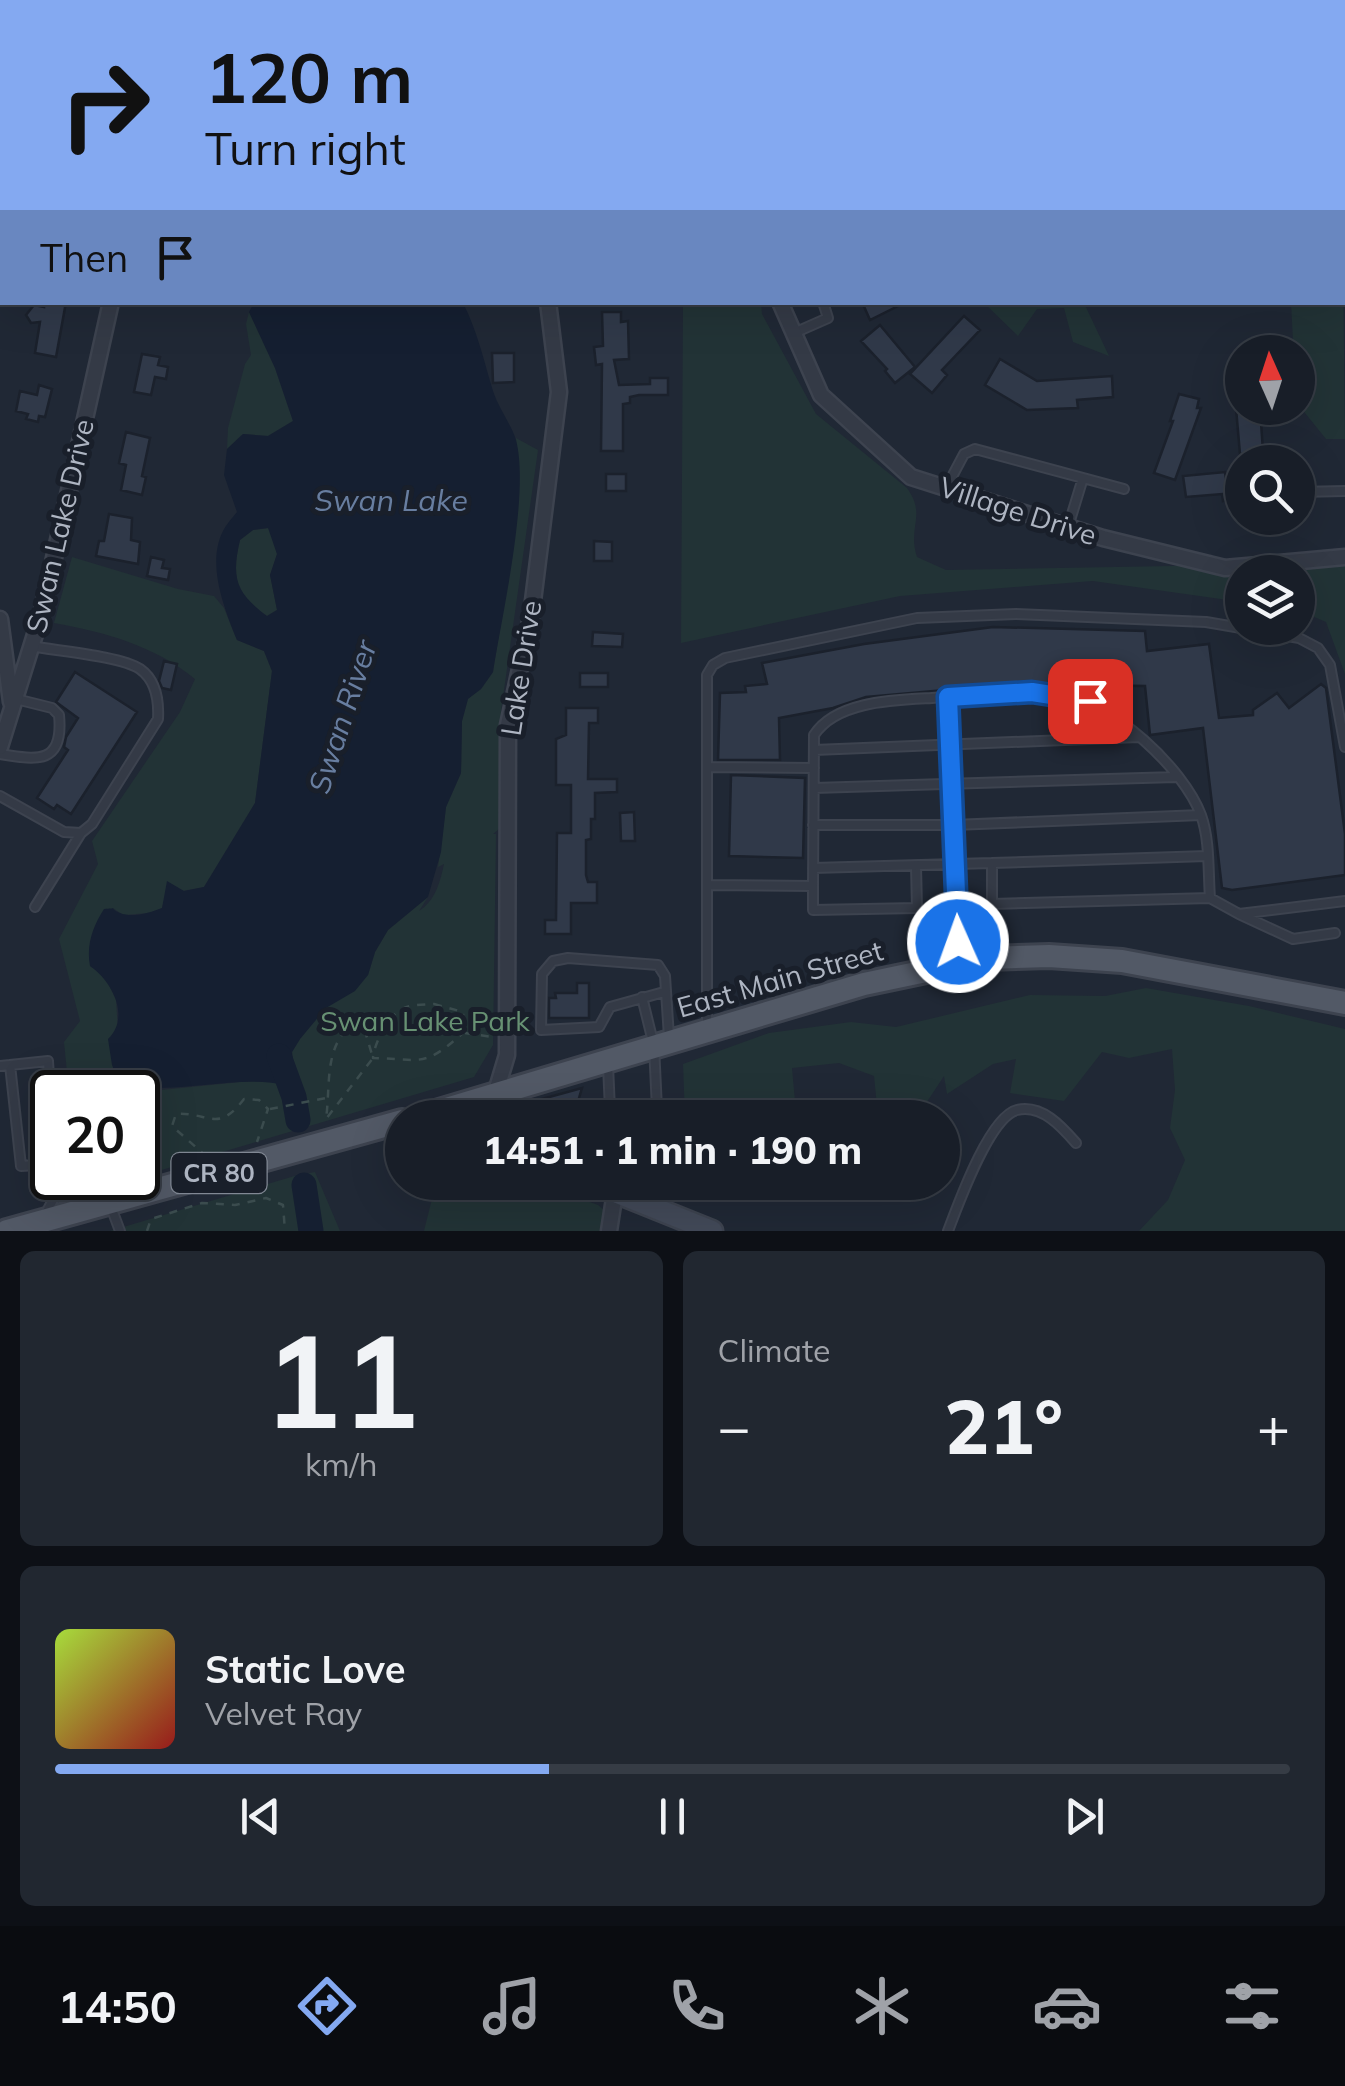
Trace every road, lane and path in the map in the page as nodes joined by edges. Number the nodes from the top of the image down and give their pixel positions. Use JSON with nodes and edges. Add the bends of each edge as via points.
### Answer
{"nodes":[{"id":1,"x":110,"y":305,"type":"edge"},
{"id":2,"x":548,"y":305,"type":"edge"},
{"id":3,"x":781,"y":305,"type":"edge"},
{"id":4,"x":825,"y":305,"type":"edge"},
{"id":5,"x":794,"y":333,"type":"junction"},
{"id":6,"x":1083,"y":478,"type":"junction"},
{"id":7,"x":946,"y":488,"type":"junction"},
{"id":8,"x":1124,"y":489,"type":"dead end"},
{"id":9,"x":1345,"y":491,"type":"edge"},
{"id":10,"x":1315,"y":492,"type":"edge"},
{"id":11,"x":1068,"y":527,"type":"junction"},
{"id":12,"x":1345,"y":558,"type":"edge"},
{"id":13,"x":0,"y":619,"type":"edge"},
{"id":14,"x":32,"y":646,"type":"junction"},
{"id":15,"x":948,"y":697,"type":"junction"},
{"id":16,"x":13,"y":701,"type":"junction"},
{"id":17,"x":1139,"y":737,"type":"junction"},
{"id":18,"x":0,"y":746,"type":"edge"},
{"id":19,"x":950,"y":746,"type":"junction"},
{"id":20,"x":1345,"y":747,"type":"edge"},
{"id":21,"x":814,"y":750,"type":"junction"},
{"id":22,"x":0,"y":754,"type":"edge"},
{"id":23,"x":707,"y":768,"type":"junction"},
{"id":24,"x":814,"y":768,"type":"junction"},
{"id":25,"x":1176,"y":777,"type":"junction"},
{"id":26,"x":951,"y":786,"type":"junction"},
{"id":27,"x":814,"y":788,"type":"junction"},
{"id":28,"x":0,"y":796,"type":"edge"},
{"id":29,"x":1201,"y":815,"type":"junction"},
{"id":30,"x":814,"y":825,"type":"junction"},
{"id":31,"x":953,"y":825,"type":"junction"},
{"id":32,"x":81,"y":833,"type":"junction"},
{"id":33,"x":1207,"y":856,"type":"junction"},
{"id":34,"x":954,"y":864,"type":"junction"},
{"id":35,"x":992,"y":864,"type":"junction"},
{"id":36,"x":916,"y":866,"type":"junction"},
{"id":37,"x":813,"y":868,"type":"junction"},
{"id":38,"x":707,"y":884,"type":"junction"},
{"id":39,"x":813,"y":886,"type":"junction"},
{"id":40,"x":1210,"y":898,"type":"junction"},
{"id":41,"x":1345,"y":901,"type":"edge"},
{"id":42,"x":35,"y":908,"type":"dead end"},
{"id":43,"x":1239,"y":914,"type":"junction"},
{"id":44,"x":1335,"y":933,"type":"dead end"},
{"id":45,"x":958,"y":962,"type":"junction"},
{"id":46,"x":664,"y":992,"type":"junction"},
{"id":47,"x":642,"y":996,"type":"junction"},
{"id":48,"x":1345,"y":1003,"type":"edge"},
{"id":49,"x":707,"y":1030,"type":"junction"},
{"id":50,"x":464,"y":1032,"type":"junction"},
{"id":51,"x":507,"y":1037,"type":"junction"},
{"id":52,"x":662,"y":1044,"type":"junction"},
{"id":53,"x":373,"y":1050,"type":"junction"},
{"id":54,"x":373,"y":1058,"type":"junction"},
{"id":55,"x":608,"y":1061,"type":"junction"},
{"id":56,"x":5,"y":1066,"type":"edge"},
{"id":57,"x":49,"y":1070,"type":"edge"},
{"id":58,"x":329,"y":1097,"type":"junction"},
{"id":59,"x":496,"y":1100,"type":"edge"},
{"id":60,"x":510,"y":1100,"type":"edge"},
{"id":61,"x":609,"y":1100,"type":"edge"},
{"id":62,"x":657,"y":1100,"type":"edge"},
{"id":63,"x":268,"y":1109,"type":"junction"},
{"id":64,"x":385,"y":1127,"type":"edge"},
{"id":65,"x":1076,"y":1142,"type":"dead end"},
{"id":66,"x":256,"y":1144,"type":"dead end"},
{"id":67,"x":208,"y":1158,"type":"dead end"},
{"id":68,"x":30,"y":1165,"type":"edge"},
{"id":69,"x":53,"y":1200,"type":"edge"},
{"id":70,"x":96,"y":1200,"type":"edge"},
{"id":71,"x":615,"y":1200,"type":"edge"},
{"id":72,"x":636,"y":1200,"type":"edge"},
{"id":73,"x":110,"y":1204,"type":"junction"},
{"id":74,"x":33,"y":1224,"type":"junction"},
{"id":75,"x":7,"y":1231,"type":"edge"},
{"id":76,"x":120,"y":1231,"type":"edge"},
{"id":77,"x":147,"y":1231,"type":"edge"},
{"id":78,"x":285,"y":1231,"type":"edge"},
{"id":79,"x":609,"y":1231,"type":"edge"},
{"id":80,"x":712,"y":1231,"type":"edge"},
{"id":81,"x":948,"y":1231,"type":"edge"}],
"edges":[{"from":1,"to":14,"type":"street","name":"Swan Lake Drive"},
{"from":2,"to":51,"type":"street","name":"Lake Drive","via":[[558,392],[531,618],[508,725]]},
{"from":3,"to":5,"type":"street","name":"Village Drive"},
{"from":4,"to":5,"type":"lane","via":[[828,318]]},
{"from":5,"to":7,"type":"street","name":"Village Drive","via":[[821,395],[910,477]]},
{"from":6,"to":7,"type":"lane","via":[[975,449],[964,454]]},
{"from":6,"to":8,"type":"lane"},
{"from":6,"to":11,"type":"lane"},
{"from":7,"to":11,"type":"street","name":"Village Drive"},
{"from":9,"to":10,"type":"lane"},
{"from":11,"to":12,"type":"street","name":"Village Drive","via":[[1225,568]]},
{"from":13,"to":16,"type":"street"},
{"from":14,"to":16,"type":"street","name":"Swan Lake Drive"},
{"from":14,"to":32,"type":"lane","via":[[124,662],[141,670],[159,700],[158,719]]},
{"from":15,"to":17,"type":"lane","via":[[1060,694],[1090,701]]},
{"from":15,"to":19,"type":"lane"},
{"from":15,"to":21,"type":"lane","via":[[841,711],[814,735]]},
{"from":16,"to":18,"type":"street","name":"Swan Lake Drive"},
{"from":16,"to":22,"type":"lane","via":[[59,715],[54,751],[37,760]]},
{"from":17,"to":19,"type":"lane"},
{"from":17,"to":25,"type":"lane"},
{"from":19,"to":21,"type":"lane"},
{"from":19,"to":26,"type":"lane"},
{"from":20,"to":23,"type":"lane","via":[[1330,665],[1299,638],[1206,622],[1016,614],[916,618],[725,658],[707,675]]},
{"from":21,"to":24,"type":"lane"},
{"from":23,"to":24,"type":"lane"},
{"from":23,"to":38,"type":"lane"},
{"from":24,"to":27,"type":"lane"},
{"from":25,"to":26,"type":"lane"},
{"from":25,"to":29,"type":"lane"},
{"from":26,"to":27,"type":"lane"},
{"from":26,"to":31,"type":"lane"},
{"from":27,"to":30,"type":"lane"},
{"from":28,"to":32,"type":"lane","via":[[64,832]]},
{"from":29,"to":31,"type":"lane"},
{"from":29,"to":33,"type":"lane"},
{"from":30,"to":31,"type":"lane"},
{"from":30,"to":37,"type":"lane"},
{"from":31,"to":34,"type":"lane"},
{"from":32,"to":42,"type":"lane"},
{"from":33,"to":35,"type":"lane"},
{"from":33,"to":40,"type":"lane"},
{"from":34,"to":35,"type":"lane"},
{"from":34,"to":36,"type":"lane"},
{"from":34,"to":45,"type":"lane"},
{"from":35,"to":40,"type":"lane","via":[[992,904]]},
{"from":36,"to":37,"type":"lane"},
{"from":36,"to":39,"type":"lane","via":[[917,908],[813,910]]},
{"from":37,"to":39,"type":"lane"},
{"from":38,"to":39,"type":"lane"},
{"from":38,"to":49,"type":"lane"},
{"from":40,"to":43,"type":"lane"},
{"from":41,"to":43,"type":"lane"},
{"from":43,"to":44,"type":"lane","via":[[1293,939]]},
{"from":45,"to":48,"type":"main road","name":"East Main Street","via":[[1049,956],[1122,962]]},
{"from":45,"to":49,"type":"main road","name":"East Main Street"},
{"from":46,"to":47,"type":"lane"},
{"from":46,"to":47,"type":"lane","via":[[658,965],[553,961],[542,974],[541,1030],[599,1027],[610,1007]]},
{"from":46,"to":52,"type":"lane"},
{"from":47,"to":52,"type":"lane"},
{"from":49,"to":52,"type":"main road","name":"East Main Street"},
{"from":50,"to":51,"type":"path"},
{"from":50,"to":53,"type":"path","via":[[463,1012],[405,1006]]},
{"from":50,"to":54,"type":"path","via":[[422,1060]]},
{"from":51,"to":59,"type":"street","name":"Lake Drive"},
{"from":52,"to":55,"type":"main road","name":"East Main Street"},
{"from":52,"to":62,"type":"lane"},
{"from":53,"to":54,"type":"path"},
{"from":53,"to":58,"type":"path","via":[[362,1021],[346,1027],[330,1060]]},
{"from":54,"to":58,"type":"path","via":[[326,1119]]},
{"from":55,"to":60,"type":"main road","name":"East Main Street"},
{"from":55,"to":61,"type":"lane"},
{"from":56,"to":57,"type":"lane","via":[[48,1061]]},
{"from":56,"to":68,"type":"lane","via":[[20,1166]]},
{"from":58,"to":63,"type":"path"},
{"from":63,"to":66,"type":"path"},
{"from":63,"to":67,"type":"path","via":[[251,1098],[217,1121],[176,1114],[172,1126]]},
{"from":64,"to":73,"type":"main road","number":"CR 80"},
{"from":65,"to":81,"type":"lane","via":[[1036,1111],[1005,1116],[987,1141]]},
{"from":69,"to":74,"type":"lane"},
{"from":70,"to":73,"type":"lane"},
{"from":71,"to":79,"type":"street"},
{"from":72,"to":80,"type":"main road"},
{"from":73,"to":74,"type":"main road","number":"CR 80"},
{"from":73,"to":76,"type":"lane"},
{"from":74,"to":75,"type":"main road","number":"CR 80"},
{"from":77,"to":78,"type":"path","via":[[150,1219],[180,1209],[266,1198],[283,1206]]}]}
